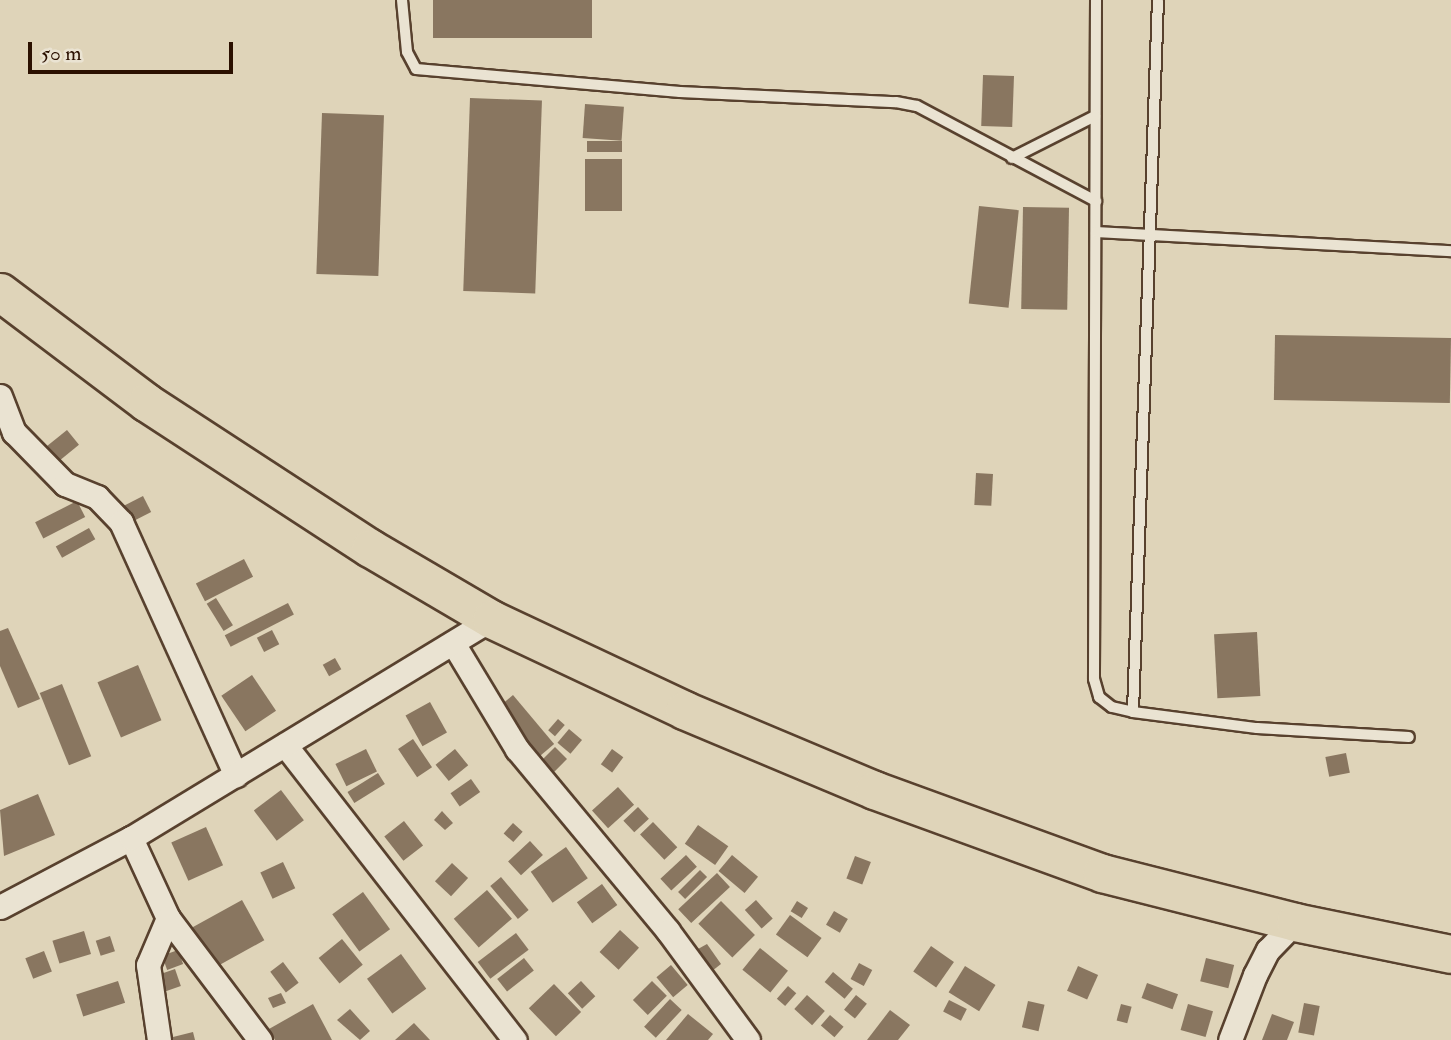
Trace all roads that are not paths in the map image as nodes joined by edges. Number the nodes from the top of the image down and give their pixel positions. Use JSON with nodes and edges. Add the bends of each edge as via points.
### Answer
{"nodes":[{"id":1,"x":402,"y":0,"type":"edge"},
{"id":2,"x":1096,"y":0,"type":"edge"},
{"id":3,"x":1158,"y":0,"type":"edge"},
{"id":4,"x":1095,"y":116,"type":"junction"},
{"id":5,"x":1012,"y":158,"type":"junction"},
{"id":6,"x":1096,"y":201,"type":"junction"},
{"id":7,"x":1096,"y":232,"type":"junction"},
{"id":8,"x":1147,"y":233,"type":"junction"},
{"id":9,"x":1451,"y":251,"type":"edge"},
{"id":10,"x":0,"y":292,"type":"edge"},
{"id":11,"x":0,"y":396,"type":"edge"},
{"id":12,"x":491,"y":619,"type":"junction"},
{"id":13,"x":453,"y":643,"type":"junction"},
{"id":14,"x":1133,"y":712,"type":"junction"},
{"id":15,"x":1409,"y":737,"type":"dead end"},
{"id":16,"x":285,"y":745,"type":"junction"},
{"id":17,"x":236,"y":775,"type":"junction"},
{"id":18,"x":131,"y":838,"type":"junction"},
{"id":19,"x":0,"y":907,"type":"edge"},
{"id":20,"x":168,"y":918,"type":"junction"},
{"id":21,"x":1295,"y":922,"type":"junction"},
{"id":22,"x":1451,"y":954,"type":"edge"},
{"id":23,"x":159,"y":1040,"type":"edge"},
{"id":24,"x":260,"y":1040,"type":"edge"},
{"id":25,"x":514,"y":1040,"type":"edge"},
{"id":26,"x":748,"y":1040,"type":"edge"},
{"id":27,"x":1230,"y":1040,"type":"edge"}],
"edges":[{"from":1,"to":5,"type":"lane","via":[[407,52],[416,69],[680,92],[897,102],[917,106]]},
{"from":2,"to":4,"type":"lane"},
{"from":3,"to":8,"type":"lane"},
{"from":4,"to":5,"type":"lane"},
{"from":4,"to":6,"type":"lane"},
{"from":5,"to":6,"type":"lane"},
{"from":6,"to":7,"type":"lane"},
{"from":7,"to":8,"type":"lane"},
{"from":7,"to":14,"type":"lane","via":[[1094,679],[1099,697],[1112,707]]},
{"from":8,"to":9,"type":"lane"},
{"from":8,"to":14,"type":"lane"},
{"from":10,"to":12,"type":"highway","via":[[157,409],[370,548]]},
{"from":11,"to":17,"type":"street","via":[[14,432],[65,484],[97,497],[121,522]]},
{"from":12,"to":13,"type":"street"},
{"from":12,"to":21,"type":"highway","via":[[684,710],[962,824],[1102,873]]},
{"from":13,"to":16,"type":"street"},
{"from":13,"to":26,"type":"street","via":[[517,749],[668,931]]},
{"from":14,"to":15,"type":"lane","via":[[1257,729]]},
{"from":16,"to":17,"type":"street"},
{"from":16,"to":25,"type":"street"},
{"from":17,"to":18,"type":"street"},
{"from":18,"to":19,"type":"street"},
{"from":18,"to":20,"type":"street"},
{"from":20,"to":23,"type":"street","via":[[148,965]]},
{"from":20,"to":24,"type":"street"},
{"from":21,"to":22,"type":"highway"},
{"from":21,"to":27,"type":"street","via":[[1268,950]]}]}
